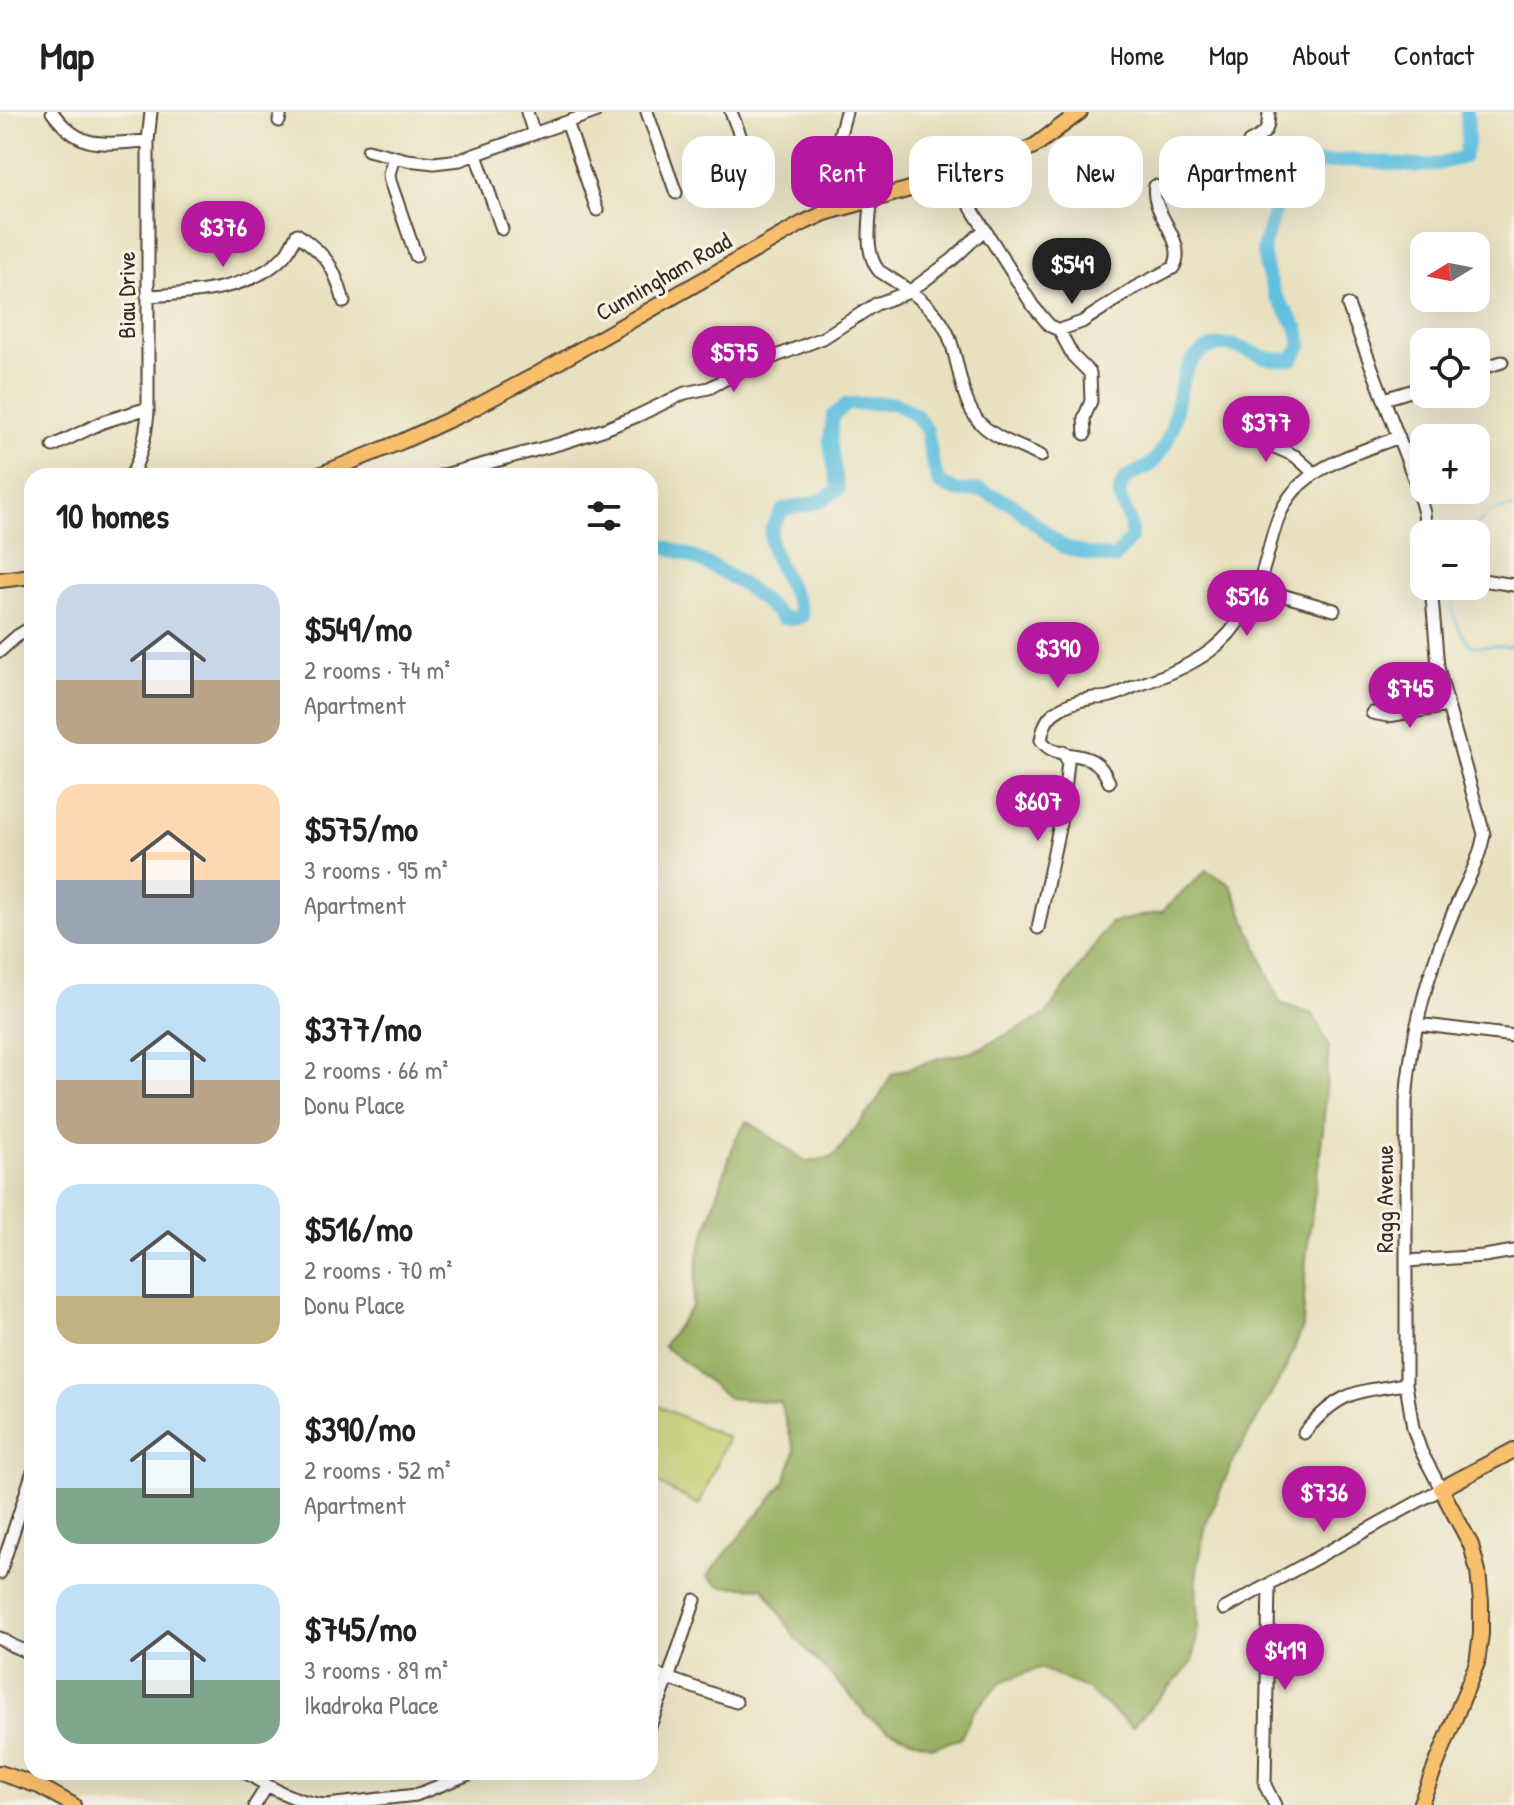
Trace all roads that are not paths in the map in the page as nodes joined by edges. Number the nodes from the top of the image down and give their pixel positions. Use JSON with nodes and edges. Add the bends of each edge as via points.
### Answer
{"nodes":[{"id":1,"x":52,"y":112,"type":"edge"},
{"id":2,"x":151,"y":112,"type":"edge"},
{"id":3,"x":527,"y":112,"type":"edge"},
{"id":4,"x":595,"y":112,"type":"edge"},
{"id":5,"x":647,"y":112,"type":"edge"},
{"id":6,"x":731,"y":112,"type":"edge"},
{"id":7,"x":846,"y":112,"type":"edge"},
{"id":8,"x":1080,"y":112,"type":"edge"},
{"id":9,"x":1269,"y":112,"type":"edge"},
{"id":10,"x":567,"y":122,"type":"junction"},
{"id":11,"x":534,"y":134,"type":"junction"},
{"id":12,"x":740,"y":136,"type":"edge"},
{"id":13,"x":1258,"y":136,"type":"edge"},
{"id":14,"x":148,"y":141,"type":"junction"},
{"id":15,"x":1032,"y":147,"type":"edge"},
{"id":16,"x":368,"y":150,"type":"dead end"},
{"id":17,"x":476,"y":155,"type":"junction"},
{"id":18,"x":394,"y":157,"type":"junction"},
{"id":19,"x":1155,"y":186,"type":"dead end"},
{"id":20,"x":676,"y":193,"type":"dead end"},
{"id":21,"x":844,"y":208,"type":"edge"},
{"id":22,"x":871,"y":208,"type":"edge"},
{"id":23,"x":971,"y":208,"type":"edge"},
{"id":24,"x":597,"y":210,"type":"dead end"},
{"id":25,"x":825,"y":213,"type":"junction"},
{"id":26,"x":502,"y":229,"type":"dead end"},
{"id":27,"x":985,"y":229,"type":"junction"},
{"id":28,"x":416,"y":256,"type":"dead end"},
{"id":29,"x":909,"y":292,"type":"junction"},
{"id":30,"x":147,"y":296,"type":"junction"},
{"id":31,"x":344,"y":302,"type":"dead end"},
{"id":32,"x":1348,"y":305,"type":"dead end"},
{"id":33,"x":1059,"y":330,"type":"junction"},
{"id":34,"x":1502,"y":362,"type":"dead end"},
{"id":35,"x":1490,"y":366,"type":"edge"},
{"id":36,"x":1410,"y":391,"type":"edge"},
{"id":37,"x":1384,"y":399,"type":"junction"},
{"id":38,"x":148,"y":408,"type":"junction"},
{"id":39,"x":1263,"y":424,"type":"dead end"},
{"id":40,"x":1085,"y":434,"type":"dead end"},
{"id":41,"x":1399,"y":437,"type":"junction"},
{"id":42,"x":53,"y":446,"type":"dead end"},
{"id":43,"x":1041,"y":456,"type":"dead end"},
{"id":44,"x":135,"y":468,"type":"edge"},
{"id":45,"x":336,"y":468,"type":"edge"},
{"id":46,"x":470,"y":468,"type":"edge"},
{"id":47,"x":1314,"y":473,"type":"junction"},
{"id":48,"x":1425,"y":520,"type":"edge"},
{"id":49,"x":24,"y":577,"type":"edge"},
{"id":50,"x":0,"y":580,"type":"edge"},
{"id":51,"x":1490,"y":581,"type":"edge"},
{"id":52,"x":1514,"y":585,"type":"edge"},
{"id":53,"x":1257,"y":588,"type":"junction"},
{"id":54,"x":1432,"y":600,"type":"edge"},
{"id":55,"x":1334,"y":610,"type":"dead end"},
{"id":56,"x":24,"y":632,"type":"edge"},
{"id":57,"x":0,"y":651,"type":"edge"},
{"id":58,"x":1448,"y":706,"type":"junction"},
{"id":59,"x":1372,"y":713,"type":"dead end"},
{"id":60,"x":1063,"y":752,"type":"junction"},
{"id":61,"x":1109,"y":782,"type":"dead end"},
{"id":62,"x":1038,"y":928,"type":"dead end"},
{"id":63,"x":1417,"y":1024,"type":"junction"},
{"id":64,"x":1514,"y":1036,"type":"edge"},
{"id":65,"x":1514,"y":1251,"type":"edge"},
{"id":66,"x":1407,"y":1261,"type":"junction"},
{"id":67,"x":1406,"y":1384,"type":"junction"},
{"id":68,"x":1304,"y":1433,"type":"dead end"},
{"id":69,"x":1514,"y":1450,"type":"edge"},
{"id":70,"x":1441,"y":1489,"type":"junction"},
{"id":71,"x":24,"y":1499,"type":"edge"},
{"id":72,"x":0,"y":1573,"type":"edge"},
{"id":73,"x":1269,"y":1584,"type":"junction"},
{"id":74,"x":695,"y":1600,"type":"dead end"},
{"id":75,"x":1224,"y":1609,"type":"dead end"},
{"id":76,"x":0,"y":1638,"type":"edge"},
{"id":77,"x":24,"y":1651,"type":"edge"},
{"id":78,"x":658,"y":1675,"type":"edge"},
{"id":79,"x":668,"y":1679,"type":"junction"},
{"id":80,"x":736,"y":1702,"type":"dead end"},
{"id":81,"x":658,"y":1705,"type":"edge"},
{"id":82,"x":0,"y":1773,"type":"edge"},
{"id":83,"x":258,"y":1780,"type":"edge"},
{"id":84,"x":458,"y":1780,"type":"edge"},
{"id":85,"x":267,"y":1786,"type":"junction"},
{"id":86,"x":419,"y":1800,"type":"edge"},
{"id":87,"x":73,"y":1805,"type":"edge"},
{"id":88,"x":255,"y":1805,"type":"edge"},
{"id":89,"x":326,"y":1805,"type":"edge"},
{"id":90,"x":1275,"y":1805,"type":"edge"},
{"id":91,"x":1420,"y":1805,"type":"edge"}],
"edges":[{"from":1,"to":14,"type":"street","via":[[79,139]]},
{"from":2,"to":14,"type":"street","name":"Biau Drive"},
{"from":3,"to":11,"type":"street"},
{"from":4,"to":10,"type":"street"},
{"from":5,"to":20,"type":"street"},
{"from":6,"to":12,"type":"street"},
{"from":7,"to":25,"type":"street","via":[[824,193]]},
{"from":8,"to":15,"type":"main road","name":"Cunningham Road"},
{"from":9,"to":13,"type":"street","via":[[1269,125]]},
{"from":10,"to":11,"type":"street"},
{"from":10,"to":24,"type":"street"},
{"from":11,"to":17,"type":"street"},
{"from":14,"to":30,"type":"street","name":"Biau Drive"},
{"from":16,"to":18,"type":"street"},
{"from":17,"to":18,"type":"street","via":[[434,163]]},
{"from":17,"to":26,"type":"street"},
{"from":18,"to":28,"type":"street","via":[[390,181]]},
{"from":19,"to":33,"type":"street","via":[[1154,199],[1174,241],[1176,264],[1082,322]]},
{"from":21,"to":25,"type":"main road","name":"Cunningham Road"},
{"from":22,"to":29,"type":"street","via":[[873,264]]},
{"from":23,"to":27,"type":"street"},
{"from":25,"to":45,"type":"main road","name":"Cunningham Road","via":[[468,411]]},
{"from":27,"to":29,"type":"street"},
{"from":27,"to":33,"type":"street","via":[[1033,306]]},
{"from":29,"to":43,"type":"street","via":[[927,304],[947,331],[967,399],[980,423]]},
{"from":29,"to":46,"type":"street","via":[[876,304],[823,338],[709,388],[685,393],[605,429]]},
{"from":30,"to":31,"type":"street","via":[[203,293],[246,280],[279,261],[297,234],[330,263]]},
{"from":30,"to":38,"type":"street","name":"Biau Drive"},
{"from":32,"to":37,"type":"street"},
{"from":33,"to":40,"type":"street","via":[[1090,373]]},
{"from":34,"to":35,"type":"street"},
{"from":36,"to":37,"type":"street"},
{"from":37,"to":41,"type":"street"},
{"from":38,"to":42,"type":"street"},
{"from":38,"to":44,"type":"street","name":"Biau Drive"},
{"from":39,"to":47,"type":"street","via":[[1270,445],[1295,456]]},
{"from":41,"to":47,"type":"street"},
{"from":41,"to":48,"type":"street"},
{"from":47,"to":53,"type":"street","via":[[1282,507]]},
{"from":49,"to":50,"type":"main road"},
{"from":51,"to":52,"type":"street"},
{"from":53,"to":55,"type":"street"},
{"from":53,"to":60,"type":"street","via":[[1231,631],[1212,650],[1148,682],[1064,706],[1050,716],[1041,740]]},
{"from":54,"to":58,"type":"street","name":"Ragg Avenue","via":[[1437,660]]},
{"from":56,"to":57,"type":"street"},
{"from":58,"to":59,"type":"street","via":[[1388,716]]},
{"from":58,"to":63,"type":"street","name":"Ragg Avenue","via":[[1484,834],[1439,948]]},
{"from":60,"to":61,"type":"street","via":[[1094,760]]},
{"from":60,"to":62,"type":"street","via":[[1068,762],[1063,809]]},
{"from":63,"to":64,"type":"street"},
{"from":63,"to":66,"type":"street","name":"Ragg Avenue","via":[[1406,1101]]},
{"from":65,"to":66,"type":"street"},
{"from":66,"to":67,"type":"street","name":"Ragg Avenue"},
{"from":67,"to":68,"type":"street","via":[[1343,1397]]},
{"from":67,"to":70,"type":"street","name":"Ragg Avenue","via":[[1413,1428]]},
{"from":69,"to":70,"type":"main road"},
{"from":70,"to":73,"type":"street"},
{"from":70,"to":91,"type":"main road","name":"Ragg Avenue","via":[[1471,1545],[1478,1571],[1481,1634],[1477,1663]]},
{"from":71,"to":72,"type":"street"},
{"from":73,"to":75,"type":"street"},
{"from":73,"to":90,"type":"street","via":[[1265,1785]]},
{"from":74,"to":79,"type":"street"},
{"from":76,"to":77,"type":"street"},
{"from":78,"to":79,"type":"street"},
{"from":79,"to":80,"type":"street"},
{"from":79,"to":81,"type":"street"},
{"from":82,"to":87,"type":"main road"},
{"from":83,"to":85,"type":"street"},
{"from":84,"to":86,"type":"street"},
{"from":85,"to":88,"type":"street"},
{"from":85,"to":89,"type":"street"},
{"from":86,"to":89,"type":"street"}]}
